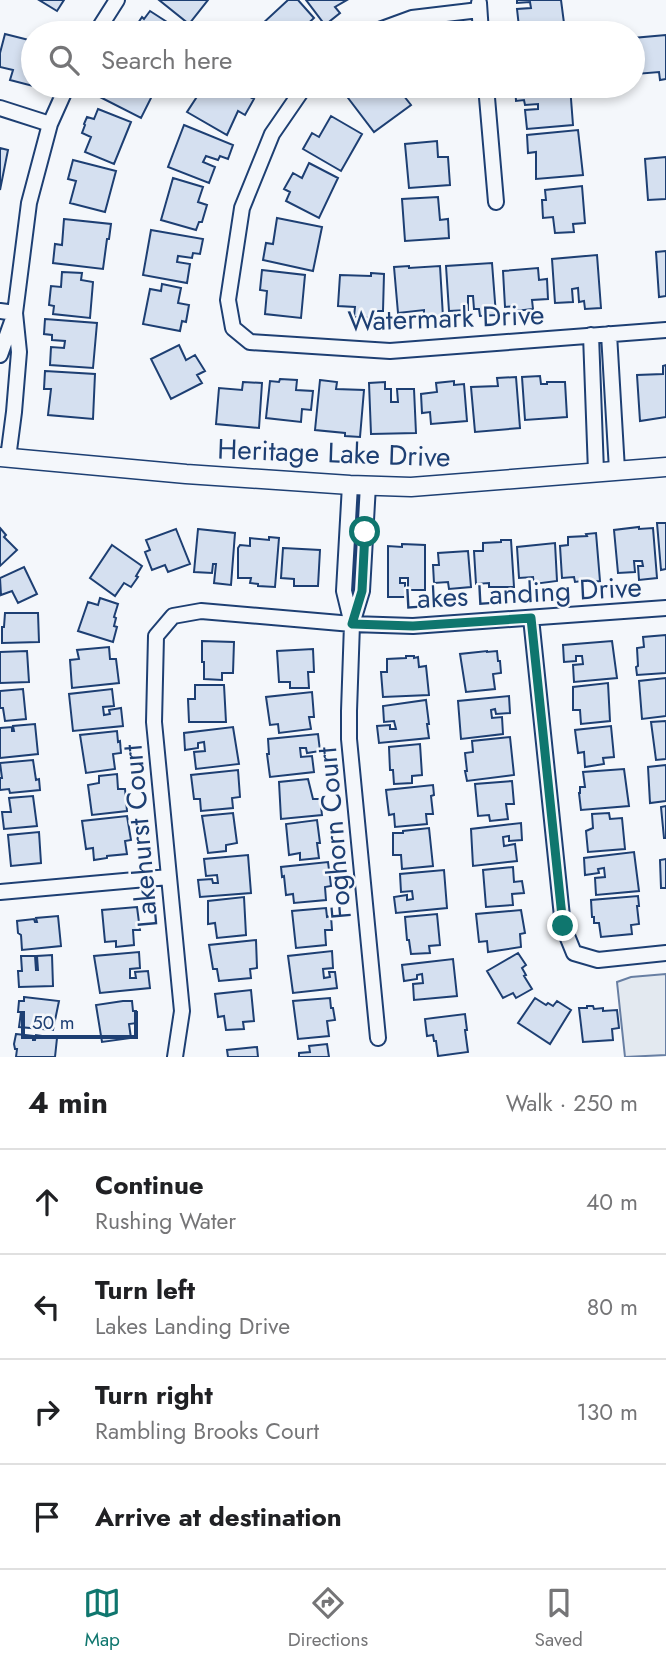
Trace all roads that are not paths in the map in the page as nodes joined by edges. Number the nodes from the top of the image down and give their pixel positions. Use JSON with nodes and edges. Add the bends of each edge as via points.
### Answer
{"nodes":[{"id":1,"x":117,"y":0,"type":"edge"},
{"id":2,"x":479,"y":5,"type":"edge"},
{"id":3,"x":104,"y":21,"type":"edge"},
{"id":4,"x":404,"y":21,"type":"edge"},
{"id":5,"x":62,"y":98,"type":"edge"},
{"id":6,"x":297,"y":98,"type":"edge"},
{"id":7,"x":487,"y":98,"type":"edge"},
{"id":8,"x":0,"y":108,"type":"edge"},
{"id":9,"x":50,"y":124,"type":"junction"},
{"id":10,"x":496,"y":202,"type":"dead end"},
{"id":11,"x":0,"y":311,"type":"edge"},
{"id":12,"x":15,"y":313,"type":"junction"},
{"id":13,"x":666,"y":330,"type":"edge"},
{"id":14,"x":610,"y":334,"type":"junction"},
{"id":15,"x":591,"y":335,"type":"junction"},
{"id":16,"x":0,"y":355,"type":"edge"},
{"id":17,"x":4,"y":457,"type":"edge"},
{"id":18,"x":666,"y":467,"type":"edge"},
{"id":19,"x":617,"y":470,"type":"junction"},
{"id":20,"x":596,"y":472,"type":"junction"},
{"id":21,"x":350,"y":485,"type":"junction"},
{"id":22,"x":368,"y":485,"type":"junction"},
{"id":23,"x":666,"y":608,"type":"edge"},
{"id":24,"x":173,"y":616,"type":"joint"},
{"id":25,"x":531,"y":618,"type":"junction"},
{"id":26,"x":352,"y":624,"type":"junction"},
{"id":27,"x":169,"y":877,"type":"junction"},
{"id":28,"x":0,"y":892,"type":"edge"},
{"id":29,"x":666,"y":953,"type":"edge"},
{"id":30,"x":378,"y":1038,"type":"dead end"},
{"id":31,"x":175,"y":1057,"type":"edge"}],
"edges":[{"from":1,"to":3,"type":"street"},
{"from":2,"to":4,"type":"street"},
{"from":5,"to":9,"type":"street"},
{"from":6,"to":15,"type":"street","name":"Watermark Drive","via":[[272,134],[242,208],[228,300],[233,328],[250,342],[390,351]]},
{"from":7,"to":10,"type":"street"},
{"from":8,"to":9,"type":"street"},
{"from":9,"to":12,"type":"street","via":[[29,203]]},
{"from":11,"to":12,"type":"street"},
{"from":12,"to":16,"type":"street"},
{"from":12,"to":17,"type":"street","via":[[19,352]]},
{"from":13,"to":14,"type":"street","name":"Watermark Drive"},
{"from":14,"to":15,"type":"street","name":"Watermark Drive"},
{"from":14,"to":19,"type":"street"},
{"from":15,"to":20,"type":"street"},
{"from":17,"to":21,"type":"street","name":"Heritage Lake Drive"},
{"from":18,"to":19,"type":"street","name":"Heritage Lake Drive"},
{"from":19,"to":20,"type":"street","name":"Heritage Lake Drive"},
{"from":20,"to":22,"type":"street","name":"Heritage Lake Drive","via":[[411,487]]},
{"from":21,"to":22,"type":"street","name":"Heritage Lake Drive"},
{"from":21,"to":26,"type":"street","via":[[344,591]]},
{"from":22,"to":26,"type":"street","via":[[362,591]]},
{"from":23,"to":25,"type":"street","name":"Lakes Landing Drive"},
{"from":24,"to":26,"type":"street","name":"Lakes Landing Drive","via":[[201,611]]},
{"from":24,"to":27,"type":"street","name":"Lakehurst Court","via":[[156,636],[154,723]]},
{"from":25,"to":26,"type":"street","name":"Lakes Landing Drive","via":[[413,626]]},
{"from":25,"to":29,"type":"street","via":[[563,926],[574,953],[598,960]]},
{"from":26,"to":30,"type":"street","name":"Foghorn Court","via":[[349,739]]},
{"from":27,"to":28,"type":"street"},
{"from":27,"to":31,"type":"street","name":"Lakehurst Court","via":[[181,1011]]}]}
